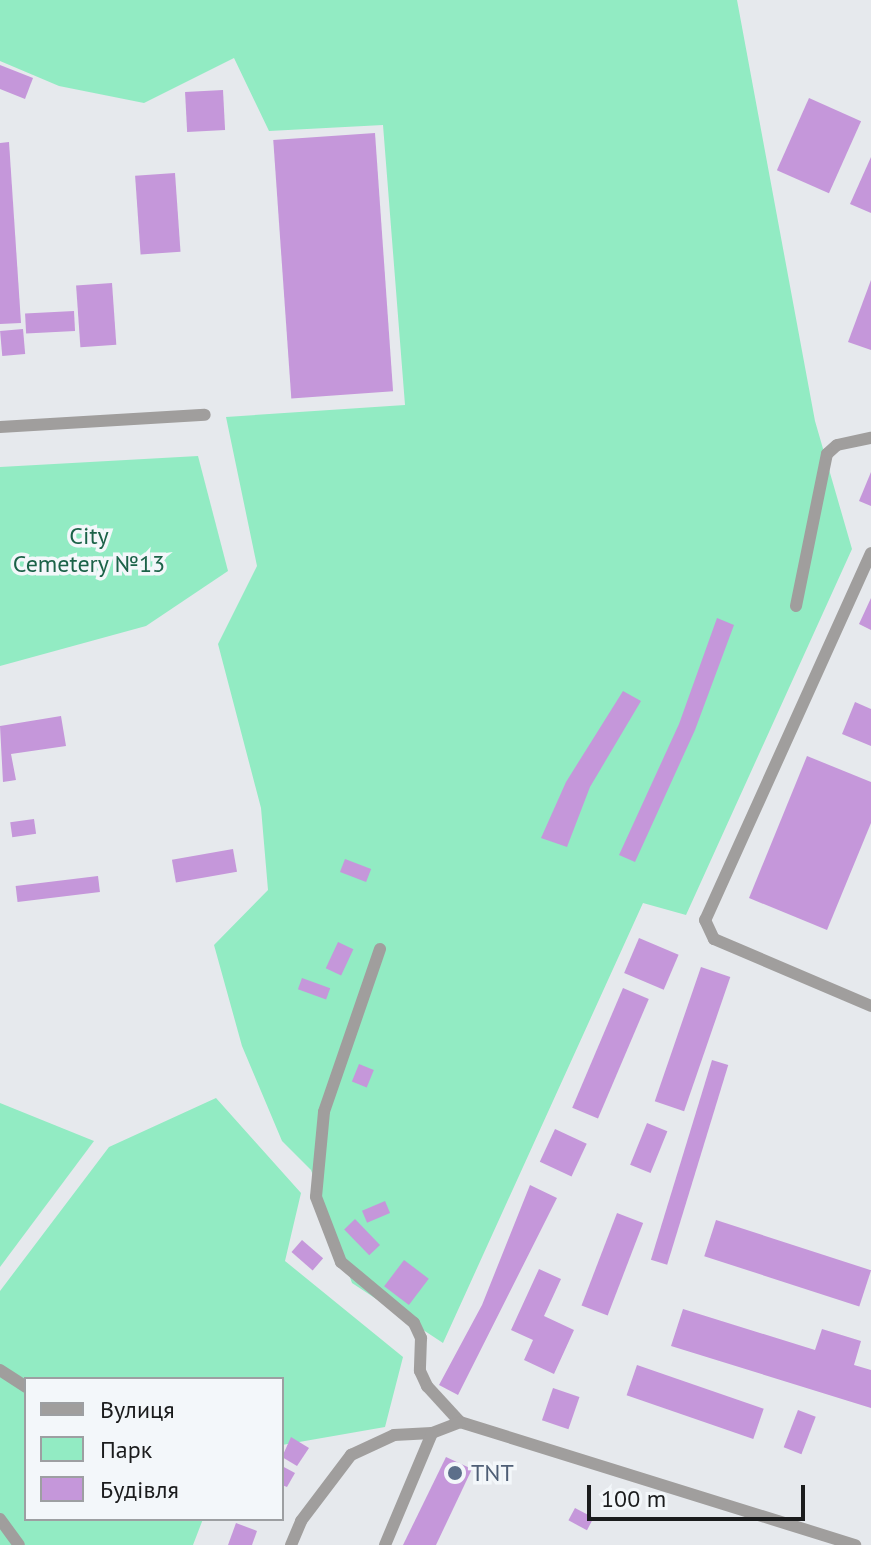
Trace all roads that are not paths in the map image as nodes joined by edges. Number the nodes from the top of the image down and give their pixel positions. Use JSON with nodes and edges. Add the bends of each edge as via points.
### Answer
{"nodes":[{"id":1,"x":205,"y":415,"type":"dead end"},
{"id":2,"x":0,"y":427,"type":"edge"},
{"id":3,"x":871,"y":438,"type":"edge"},
{"id":4,"x":871,"y":553,"type":"edge"},
{"id":5,"x":796,"y":606,"type":"dead end"},
{"id":6,"x":380,"y":949,"type":"dead end"},
{"id":7,"x":871,"y":1006,"type":"edge"},
{"id":8,"x":0,"y":1370,"type":"edge"},
{"id":9,"x":24,"y":1386,"type":"edge"},
{"id":10,"x":460,"y":1422,"type":"junction"},
{"id":11,"x":432,"y":1433,"type":"junction"},
{"id":12,"x":0,"y":1519,"type":"edge"},
{"id":13,"x":19,"y":1545,"type":"edge"},
{"id":14,"x":291,"y":1545,"type":"edge"},
{"id":15,"x":385,"y":1545,"type":"edge"},
{"id":16,"x":855,"y":1545,"type":"edge"}],
"edges":[{"from":1,"to":2,"type":"street"},
{"from":3,"to":5,"type":"street","via":[[837,445],[827,454]]},
{"from":4,"to":7,"type":"street","via":[[705,920],[714,939]]},
{"from":6,"to":10,"type":"street","via":[[324,1112],[316,1197],[341,1262],[414,1323],[421,1338],[420,1371]]},
{"from":8,"to":9,"type":"street"},
{"from":10,"to":11,"type":"street"},
{"from":10,"to":16,"type":"street"},
{"from":11,"to":14,"type":"street","via":[[394,1435],[351,1455],[301,1521]]},
{"from":11,"to":15,"type":"street"},
{"from":12,"to":13,"type":"street"}]}
